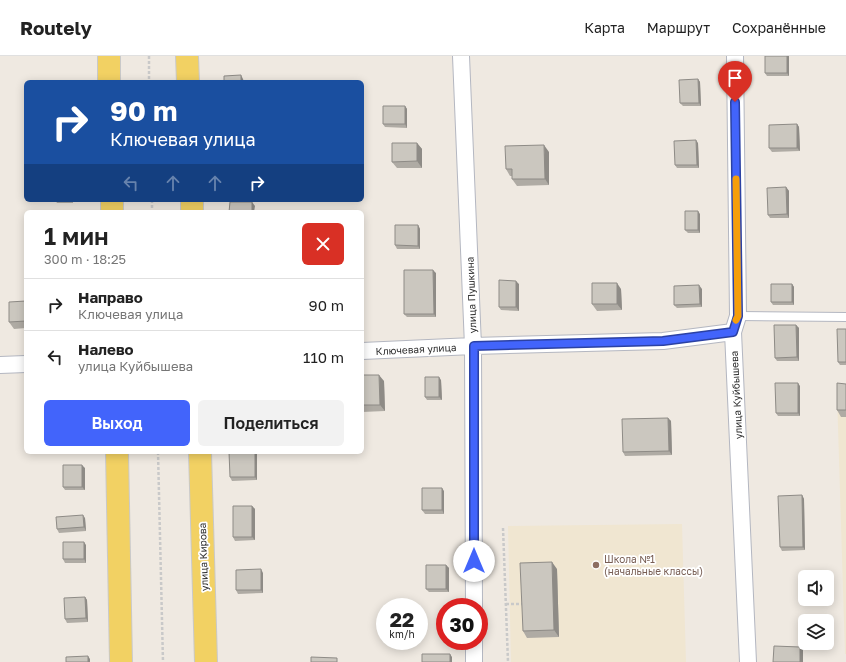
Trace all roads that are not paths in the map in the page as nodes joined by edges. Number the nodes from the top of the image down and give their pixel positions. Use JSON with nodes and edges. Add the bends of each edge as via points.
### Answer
{"nodes":[{"id":1,"x":109,"y":56,"type":"edge"},
{"id":2,"x":187,"y":56,"type":"edge"},
{"id":3,"x":461,"y":56,"type":"edge"},
{"id":4,"x":735,"y":56,"type":"edge"},
{"id":5,"x":109,"y":80,"type":"edge"},
{"id":6,"x":188,"y":80,"type":"edge"},
{"id":7,"x":738,"y":316,"type":"junction"},
{"id":8,"x":846,"y":317,"type":"edge"},
{"id":9,"x":733,"y":332,"type":"junction"},
{"id":10,"x":474,"y":346,"type":"junction"},
{"id":11,"x":364,"y":351,"type":"edge"},
{"id":12,"x":24,"y":364,"type":"edge"},
{"id":13,"x":0,"y":365,"type":"edge"},
{"id":14,"x":116,"y":454,"type":"edge"},
{"id":15,"x":200,"y":454,"type":"edge"},
{"id":16,"x":474,"y":598,"type":"edge"},
{"id":17,"x":474,"y":650,"type":"edge"},
{"id":18,"x":121,"y":662,"type":"edge"},
{"id":19,"x":206,"y":662,"type":"edge"},
{"id":20,"x":474,"y":662,"type":"edge"},
{"id":21,"x":748,"y":662,"type":"edge"}],
"edges":[{"from":1,"to":5,"type":"main road"},
{"from":2,"to":6,"type":"main road"},
{"from":3,"to":10,"type":"street","name":"улица Пушкина"},
{"from":4,"to":7,"type":"street","name":"улица Куйбышева"},
{"from":7,"to":8,"type":"lane"},
{"from":7,"to":9,"type":"street","name":"улица Куйбышева"},
{"from":9,"to":10,"type":"street","name":"Ключевая улица","via":[[663,341]]},
{"from":9,"to":21,"type":"street","name":"улица Куйбышева"},
{"from":10,"to":11,"type":"street","name":"Ключевая улица"},
{"from":10,"to":16,"type":"street","name":"улица Пушкина"},
{"from":12,"to":13,"type":"street"},
{"from":14,"to":18,"type":"main road"},
{"from":15,"to":19,"type":"main road","name":"улица Кирова"},
{"from":17,"to":20,"type":"street"}]}
